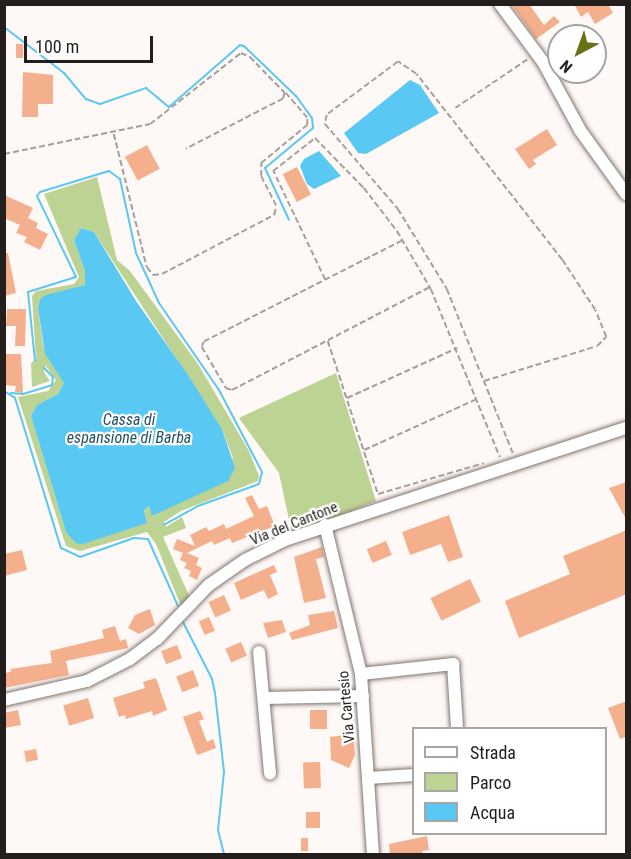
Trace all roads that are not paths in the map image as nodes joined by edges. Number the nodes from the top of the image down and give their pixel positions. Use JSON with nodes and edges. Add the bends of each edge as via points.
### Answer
{"nodes":[{"id":1,"x":500,"y":4,"type":"edge"},
{"id":2,"x":627,"y":194,"type":"edge"},
{"id":3,"x":627,"y":428,"type":"edge"},
{"id":4,"x":325,"y":525,"type":"junction"},
{"id":5,"x":259,"y":652,"type":"dead end"},
{"id":6,"x":361,"y":674,"type":"junction"},
{"id":7,"x":363,"y":696,"type":"junction"},
{"id":8,"x":264,"y":698,"type":"junction"},
{"id":9,"x":4,"y":700,"type":"edge"},
{"id":10,"x":457,"y":727,"type":"edge"},
{"id":11,"x":270,"y":774,"type":"dead end"},
{"id":12,"x":412,"y":775,"type":"edge"},
{"id":13,"x":368,"y":778,"type":"junction"},
{"id":14,"x":373,"y":855,"type":"edge"}],
"edges":[{"from":1,"to":2,"type":"street","via":[[536,54],[580,130]]},
{"from":3,"to":4,"type":"street","name":"Via del Cantone"},
{"from":4,"to":6,"type":"street","name":"Via Cartesio"},
{"from":4,"to":9,"type":"street","name":"Via del Cantone","via":[[245,560],[209,585],[157,639],[130,659],[87,681]]},
{"from":5,"to":8,"type":"street"},
{"from":6,"to":7,"type":"street","name":"Via Cartesio"},
{"from":6,"to":10,"type":"street","via":[[453,664]]},
{"from":7,"to":8,"type":"street"},
{"from":7,"to":13,"type":"street","name":"Via Cartesio"},
{"from":8,"to":11,"type":"street"},
{"from":12,"to":13,"type":"street"},
{"from":13,"to":14,"type":"street","name":"Via Cartesio"}]}
